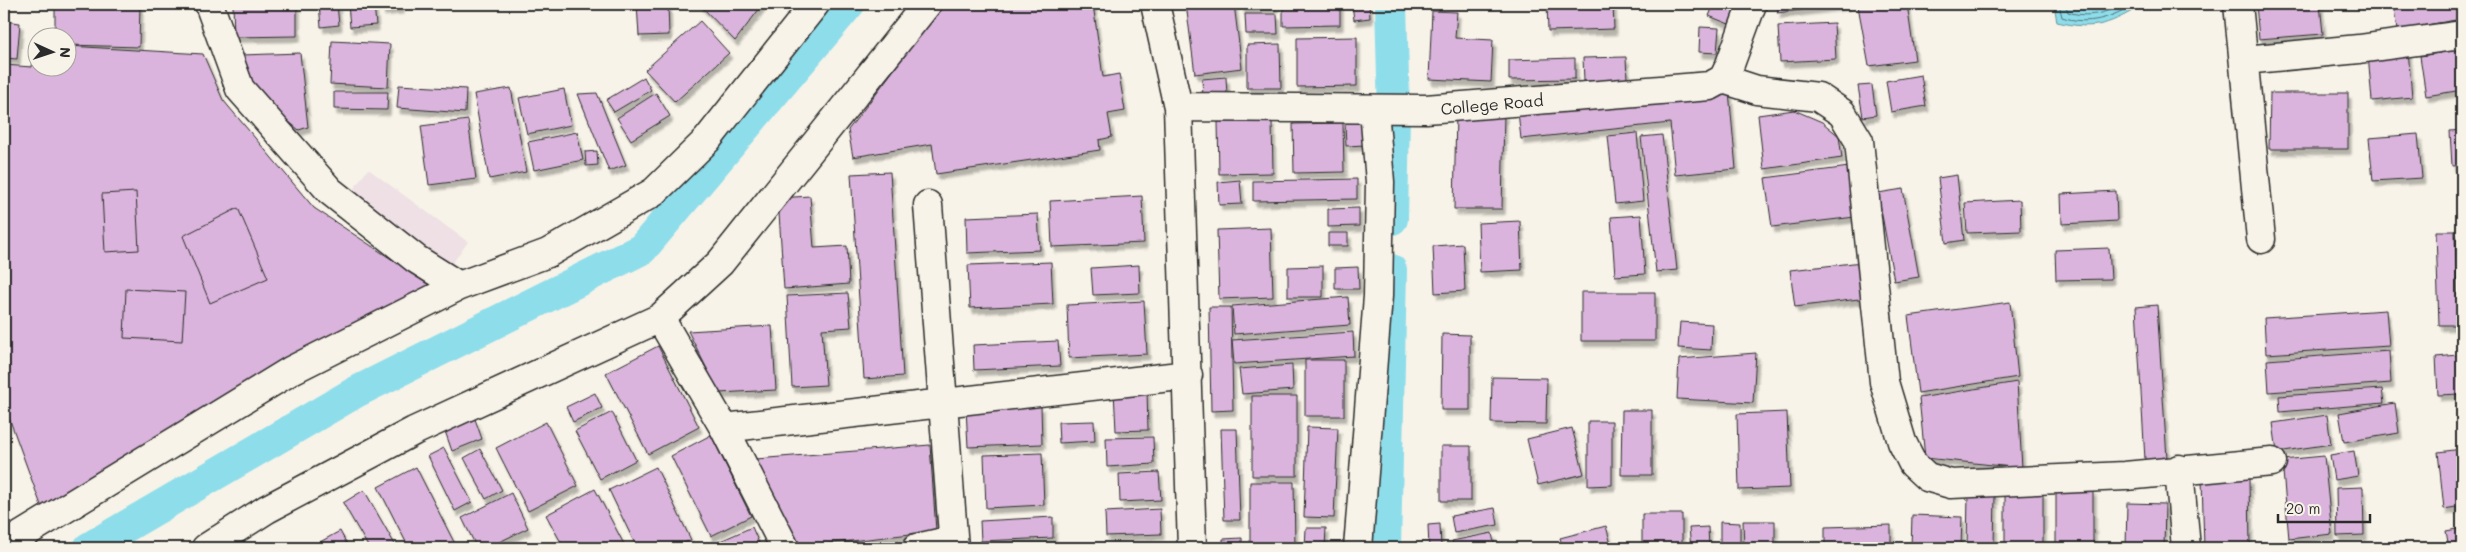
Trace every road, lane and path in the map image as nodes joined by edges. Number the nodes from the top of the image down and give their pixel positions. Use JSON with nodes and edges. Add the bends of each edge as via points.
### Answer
{"nodes":[{"id":1,"x":209,"y":4,"type":"edge"},
{"id":2,"x":815,"y":4,"type":"edge"},
{"id":3,"x":927,"y":4,"type":"edge"},
{"id":4,"x":1155,"y":4,"type":"edge"},
{"id":5,"x":1752,"y":4,"type":"edge"},
{"id":6,"x":2238,"y":4,"type":"edge"},
{"id":7,"x":2462,"y":35,"type":"edge"},
{"id":8,"x":2244,"y":60,"type":"junction"},
{"id":9,"x":1723,"y":79,"type":"junction"},
{"id":10,"x":1178,"y":107,"type":"junction"},
{"id":11,"x":1376,"y":110,"type":"junction"},
{"id":12,"x":928,"y":205,"type":"dead end"},
{"id":13,"x":2261,"y":239,"type":"dead end"},
{"id":14,"x":458,"y":286,"type":"junction"},
{"id":15,"x":660,"y":318,"type":"junction"},
{"id":16,"x":1188,"y":374,"type":"junction"},
{"id":17,"x":942,"y":402,"type":"junction"},
{"id":18,"x":724,"y":428,"type":"junction"},
{"id":19,"x":2272,"y":462,"type":"dead end"},
{"id":20,"x":2179,"y":469,"type":"junction"},
{"id":21,"x":953,"y":544,"type":"edge"},
{"id":22,"x":4,"y":546,"type":"edge"},
{"id":23,"x":206,"y":548,"type":"edge"},
{"id":24,"x":785,"y":548,"type":"edge"},
{"id":25,"x":917,"y":548,"type":"edge"},
{"id":26,"x":1192,"y":548,"type":"edge"},
{"id":27,"x":1358,"y":548,"type":"edge"},
{"id":28,"x":2186,"y":548,"type":"edge"}],
"edges":[{"from":1,"to":14,"type":"street","via":[[240,89],[330,192],[416,259]]},
{"from":2,"to":14,"type":"street","via":[[707,140],[654,192],[548,253]]},
{"from":3,"to":15,"type":"street","via":[[720,263]]},
{"from":4,"to":10,"type":"street"},
{"from":5,"to":9,"type":"street"},
{"from":6,"to":8,"type":"street"},
{"from":7,"to":8,"type":"street"},
{"from":8,"to":13,"type":"street"},
{"from":9,"to":11,"type":"street","name":"College Road","via":[[1710,86],[1498,104]]},
{"from":9,"to":20,"type":"street","via":[[1757,90],[1818,97],[1842,112],[1859,142],[1884,382],[1902,442],[1913,464],[1927,477],[1951,484],[2125,476]]},
{"from":10,"to":11,"type":"street","name":"College Road"},
{"from":10,"to":16,"type":"street"},
{"from":11,"to":27,"type":"street","via":[[1380,182],[1378,296]]},
{"from":12,"to":17,"type":"street"},
{"from":14,"to":22,"type":"street","via":[[292,370]]},
{"from":15,"to":18,"type":"street"},
{"from":15,"to":23,"type":"street","via":[[414,431],[266,509]]},
{"from":16,"to":17,"type":"street"},
{"from":16,"to":26,"type":"street"},
{"from":17,"to":18,"type":"street"},
{"from":17,"to":21,"type":"street"},
{"from":18,"to":24,"type":"street"},
{"from":19,"to":20,"type":"street"},
{"from":20,"to":28,"type":"street"},
{"from":21,"to":25,"type":"street"}]}
